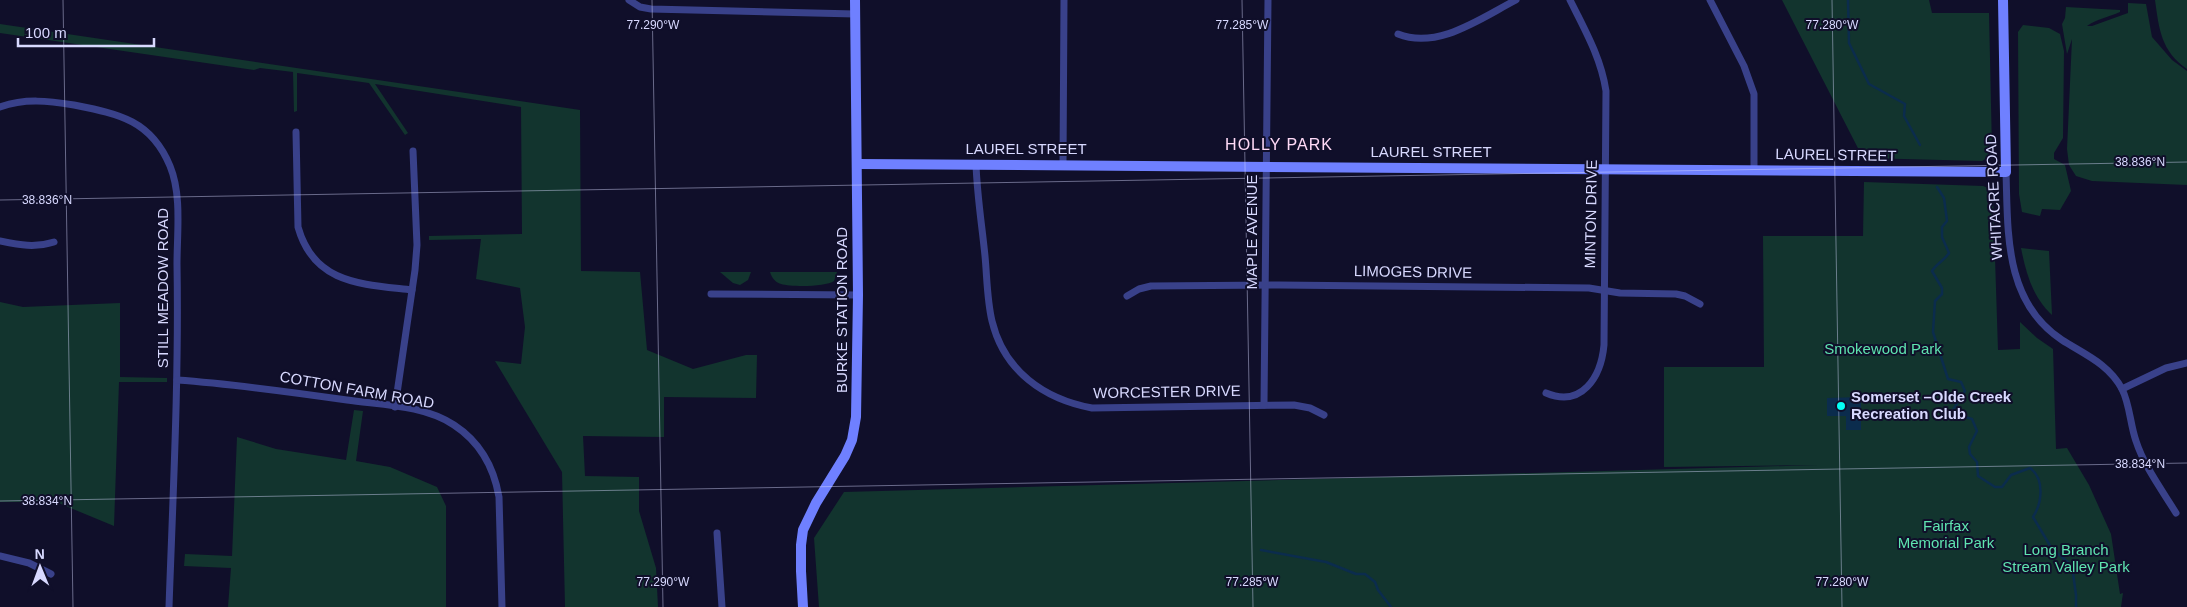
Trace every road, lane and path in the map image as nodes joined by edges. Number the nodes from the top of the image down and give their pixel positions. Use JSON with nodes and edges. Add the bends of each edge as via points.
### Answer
{"nodes":[{"id":1,"x":630,"y":0,"type":"edge"},
{"id":2,"x":855,"y":0,"type":"edge"},
{"id":3,"x":1064,"y":0,"type":"edge"},
{"id":4,"x":1268,"y":0,"type":"edge"},
{"id":5,"x":1516,"y":0,"type":"edge"},
{"id":6,"x":1570,"y":0,"type":"edge"},
{"id":7,"x":1710,"y":0,"type":"edge"},
{"id":8,"x":2003,"y":0,"type":"edge"},
{"id":9,"x":855,"y":14,"type":"junction"},
{"id":10,"x":1398,"y":34,"type":"dead end"},
{"id":11,"x":0,"y":107,"type":"edge"},
{"id":12,"x":296,"y":132,"type":"dead end"},
{"id":13,"x":413,"y":151,"type":"dead end"},
{"id":14,"x":857,"y":164,"type":"junction"},
{"id":15,"x":1063,"y":165,"type":"junction"},
{"id":16,"x":1266,"y":166,"type":"junction"},
{"id":17,"x":976,"y":167,"type":"junction"},
{"id":18,"x":1606,"y":169,"type":"junction"},
{"id":19,"x":1754,"y":169,"type":"junction"},
{"id":20,"x":2006,"y":172,"type":"junction"},
{"id":21,"x":0,"y":241,"type":"edge"},
{"id":22,"x":54,"y":242,"type":"dead end"},
{"id":23,"x":1266,"y":286,"type":"junction"},
{"id":24,"x":412,"y":290,"type":"junction"},
{"id":25,"x":1604,"y":290,"type":"junction"},
{"id":26,"x":711,"y":294,"type":"dead end"},
{"id":27,"x":858,"y":295,"type":"junction"},
{"id":28,"x":1127,"y":296,"type":"dead end"},
{"id":29,"x":1700,"y":304,"type":"dead end"},
{"id":30,"x":2187,"y":363,"type":"edge"},
{"id":31,"x":177,"y":380,"type":"junction"},
{"id":32,"x":2122,"y":389,"type":"junction"},
{"id":33,"x":1546,"y":393,"type":"dead end"},
{"id":34,"x":1264,"y":405,"type":"junction"},
{"id":35,"x":395,"y":407,"type":"junction"},
{"id":36,"x":1324,"y":415,"type":"dead end"},
{"id":37,"x":2176,"y":513,"type":"dead end"},
{"id":38,"x":717,"y":533,"type":"dead end"},
{"id":39,"x":0,"y":556,"type":"edge"},
{"id":40,"x":50,"y":574,"type":"dead end"},
{"id":41,"x":169,"y":607,"type":"edge"},
{"id":42,"x":502,"y":607,"type":"edge"},
{"id":43,"x":722,"y":607,"type":"edge"},
{"id":44,"x":803,"y":607,"type":"edge"}],
"edges":[{"from":1,"to":9,"type":"street","via":[[640,7],[652,9]]},
{"from":2,"to":9,"type":"street","name":"BURKE STATION ROAD"},
{"from":3,"to":15,"type":"street"},
{"from":4,"to":16,"type":"street","name":"MAPLE AVENUE"},
{"from":5,"to":10,"type":"street","via":[[1461,28],[1434,37],[1416,40]]},
{"from":6,"to":18,"type":"street","name":"MINTON DRIVE","via":[[1596,51],[1602,71],[1606,97]]},
{"from":7,"to":19,"type":"street","via":[[1744,66],[1754,94]]},
{"from":8,"to":20,"type":"street","name":"WHITACRE ROAD"},
{"from":9,"to":14,"type":"street","name":"BURKE STATION ROAD"},
{"from":11,"to":31,"type":"street","name":"STILL MEADOW ROAD","via":[[19,101],[42,101],[111,112],[147,132],[165,155],[175,181],[176,196]]},
{"from":12,"to":24,"type":"street","via":[[298,227],[309,254],[324,269],[341,279]]},
{"from":13,"to":24,"type":"street","via":[[416,245]]},
{"from":14,"to":17,"type":"street","name":"LAUREL STREET"},
{"from":14,"to":27,"type":"street","name":"BURKE STATION ROAD"},
{"from":15,"to":16,"type":"street","name":"LAUREL STREET"},
{"from":15,"to":17,"type":"street","name":"LAUREL STREET"},
{"from":16,"to":18,"type":"street","name":"LAUREL STREET"},
{"from":16,"to":23,"type":"street","name":"MAPLE AVENUE"},
{"from":17,"to":34,"type":"street","name":"WORCESTER DRIVE","via":[[992,323],[1006,355],[1029,382],[1067,403],[1092,408]]},
{"from":18,"to":19,"type":"street","name":"LAUREL STREET"},
{"from":18,"to":25,"type":"street","name":"MINTON DRIVE"},
{"from":19,"to":20,"type":"street","name":"LAUREL STREET"},
{"from":20,"to":32,"type":"street","name":"WHITACRE ROAD","via":[[2011,258],[2025,300],[2047,328],[2101,363]]},
{"from":21,"to":22,"type":"street","via":[[30,247]]},
{"from":23,"to":25,"type":"street","name":"LIMOGES DRIVE"},
{"from":23,"to":28,"type":"street","name":"LIMOGES DRIVE","via":[[1151,286],[1139,288]]},
{"from":23,"to":34,"type":"street","name":"MAPLE AVENUE"},
{"from":24,"to":35,"type":"street"},
{"from":25,"to":29,"type":"street","name":"LIMOGES DRIVE","via":[[1676,294]]},
{"from":25,"to":33,"type":"street","name":"MINTON DRIVE","via":[[1604,345],[1599,370],[1588,386],[1576,395],[1562,397]]},
{"from":26,"to":27,"type":"street"},
{"from":27,"to":44,"type":"street","name":"BURKE STATION ROAD","via":[[855,424],[845,456],[803,530]]},
{"from":30,"to":32,"type":"street","via":[[2166,368]]},
{"from":31,"to":35,"type":"street","name":"COTTON FARM ROAD","via":[[232,384]]},
{"from":31,"to":41,"type":"street","name":"STILL MEADOW ROAD"},
{"from":32,"to":37,"type":"street","name":"WHITACRE ROAD","via":[[2140,453]]},
{"from":34,"to":36,"type":"street","name":"WORCESTER DRIVE","via":[[1294,405]]},
{"from":35,"to":42,"type":"street","name":"COTTON FARM ROAD","via":[[430,414],[454,425],[475,444],[491,468],[500,497]]},
{"from":38,"to":43,"type":"street"},
{"from":39,"to":40,"type":"street","via":[[29,563]]}]}
